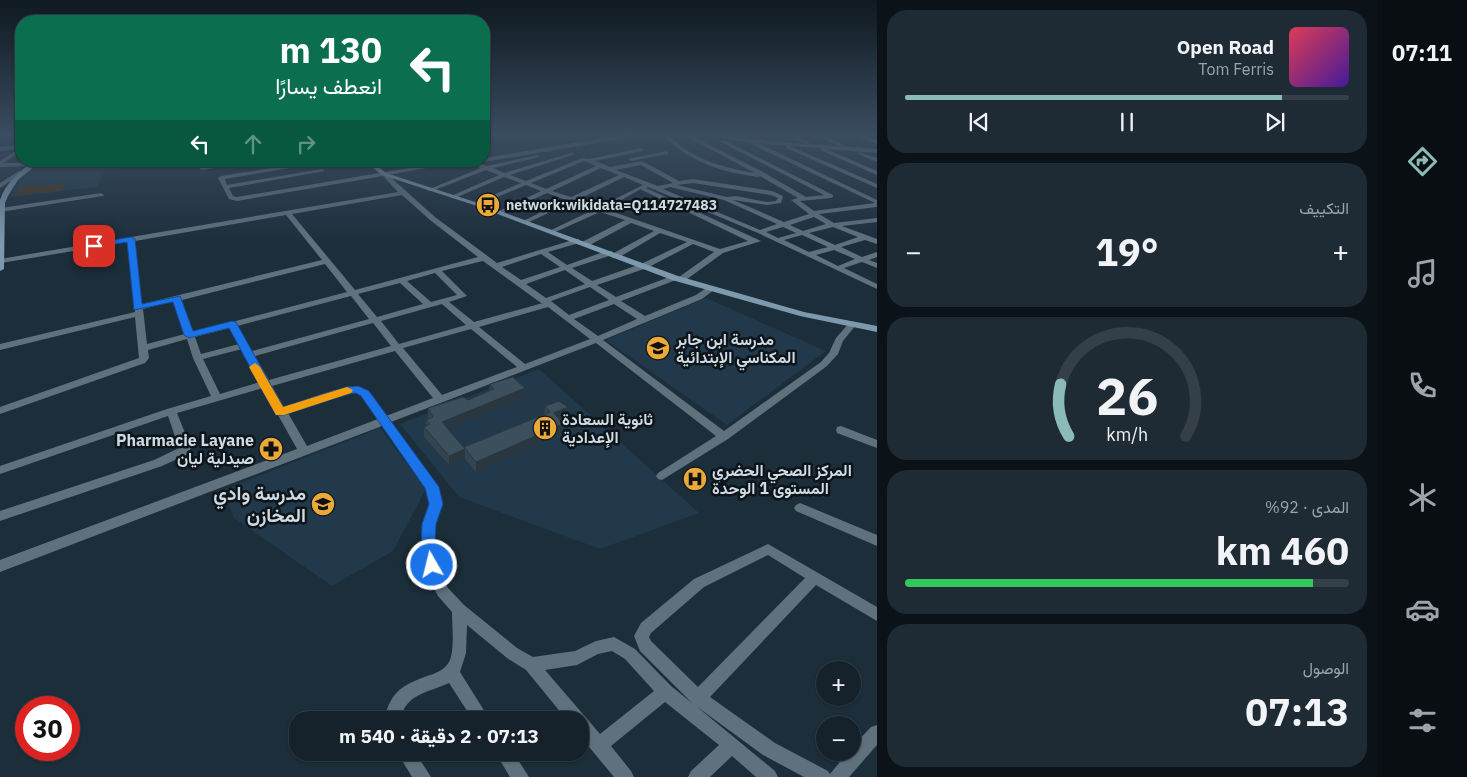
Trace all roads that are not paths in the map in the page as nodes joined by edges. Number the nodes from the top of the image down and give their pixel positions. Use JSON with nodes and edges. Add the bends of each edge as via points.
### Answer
{"nodes":[{"id":1,"x":217,"y":171,"type":"edge"},
{"id":2,"x":261,"y":171,"type":"edge"},
{"id":3,"x":320,"y":171,"type":"edge"},
{"id":4,"x":322,"y":171,"type":"edge"},
{"id":5,"x":380,"y":171,"type":"edge"},
{"id":6,"x":400,"y":171,"type":"edge"},
{"id":7,"x":477,"y":171,"type":"edge"},
{"id":8,"x":493,"y":171,"type":"edge"},
{"id":9,"x":514,"y":171,"type":"edge"},
{"id":10,"x":556,"y":171,"type":"edge"},
{"id":11,"x":587,"y":171,"type":"edge"},
{"id":12,"x":615,"y":171,"type":"edge"},
{"id":13,"x":656,"y":171,"type":"edge"},
{"id":14,"x":739,"y":171,"type":"edge"},
{"id":15,"x":755,"y":171,"type":"edge"},
{"id":16,"x":782,"y":171,"type":"edge"},
{"id":17,"x":811,"y":171,"type":"edge"},
{"id":18,"x":843,"y":171,"type":"edge"},
{"id":19,"x":21,"y":172,"type":"joint"},
{"id":20,"x":384,"y":174,"type":"junction"},
{"id":21,"x":623,"y":174,"type":"junction"},
{"id":22,"x":503,"y":175,"type":"junction"},
{"id":23,"x":764,"y":176,"type":"junction"},
{"id":24,"x":666,"y":177,"type":"junction"},
{"id":25,"x":221,"y":178,"type":"junction"},
{"id":26,"x":877,"y":178,"type":"edge"},
{"id":27,"x":863,"y":180,"type":"junction"},
{"id":28,"x":334,"y":182,"type":"junction"},
{"id":29,"x":524,"y":183,"type":"junction"},
{"id":30,"x":644,"y":184,"type":"junction"},
{"id":31,"x":674,"y":184,"type":"junction"},
{"id":32,"x":838,"y":184,"type":"junction"},
{"id":33,"x":0,"y":186,"type":"edge"},
{"id":34,"x":225,"y":186,"type":"junction"},
{"id":35,"x":877,"y":186,"type":"edge"},
{"id":36,"x":659,"y":188,"type":"junction"},
{"id":37,"x":430,"y":190,"type":"junction"},
{"id":38,"x":546,"y":191,"type":"junction"},
{"id":39,"x":403,"y":193,"type":"junction"},
{"id":40,"x":101,"y":195,"type":"dead end"},
{"id":41,"x":454,"y":197,"type":"junction"},
{"id":42,"x":726,"y":199,"type":"junction"},
{"id":43,"x":805,"y":199,"type":"junction"},
{"id":44,"x":574,"y":200,"type":"junction"},
{"id":45,"x":476,"y":204,"type":"junction"},
{"id":46,"x":877,"y":204,"type":"edge"},
{"id":47,"x":1,"y":205,"type":"edge"},
{"id":48,"x":600,"y":209,"type":"junction"},
{"id":49,"x":287,"y":212,"type":"junction"},
{"id":50,"x":499,"y":213,"type":"junction"},
{"id":51,"x":812,"y":214,"type":"junction"},
{"id":52,"x":631,"y":220,"type":"junction"},
{"id":53,"x":877,"y":220,"type":"edge"},
{"id":54,"x":525,"y":222,"type":"junction"},
{"id":55,"x":784,"y":225,"type":"junction"},
{"id":56,"x":832,"y":225,"type":"junction"},
{"id":57,"x":660,"y":230,"type":"junction"},
{"id":58,"x":550,"y":232,"type":"junction"},
{"id":59,"x":760,"y":232,"type":"junction"},
{"id":60,"x":802,"y":233,"type":"junction"},
{"id":61,"x":1,"y":234,"type":"edge"},
{"id":62,"x":877,"y":235,"type":"edge"},
{"id":63,"x":864,"y":237,"type":"junction"},
{"id":64,"x":774,"y":238,"type":"junction"},
{"id":65,"x":131,"y":239,"type":"junction"},
{"id":66,"x":576,"y":241,"type":"junction"},
{"id":67,"x":754,"y":241,"type":"junction"},
{"id":68,"x":692,"y":242,"type":"junction"},
{"id":69,"x":877,"y":242,"type":"edge"},
{"id":70,"x":585,"y":244,"type":"junction"},
{"id":71,"x":833,"y":247,"type":"junction"},
{"id":72,"x":720,"y":251,"type":"junction"},
{"id":73,"x":543,"y":252,"type":"junction"},
{"id":74,"x":612,"y":254,"type":"junction"},
{"id":75,"x":809,"y":254,"type":"junction"},
{"id":76,"x":877,"y":254,"type":"edge"},
{"id":77,"x":484,"y":258,"type":"junction"},
{"id":78,"x":862,"y":259,"type":"junction"},
{"id":79,"x":326,"y":261,"type":"junction"},
{"id":80,"x":1,"y":262,"type":"edge"},
{"id":81,"x":496,"y":266,"type":"junction"},
{"id":82,"x":644,"y":266,"type":"junction"},
{"id":83,"x":877,"y":266,"type":"edge"},
{"id":84,"x":567,"y":268,"type":"junction"},
{"id":85,"x":838,"y":268,"type":"junction"},
{"id":86,"x":437,"y":271,"type":"junction"},
{"id":87,"x":678,"y":279,"type":"junction"},
{"id":88,"x":402,"y":280,"type":"junction"},
{"id":89,"x":521,"y":284,"type":"junction"},
{"id":90,"x":592,"y":285,"type":"junction"},
{"id":91,"x":877,"y":287,"type":"edge"},
{"id":92,"x":711,"y":289,"type":"junction"},
{"id":93,"x":351,"y":292,"type":"junction"},
{"id":94,"x":177,"y":298,"type":"junction"},
{"id":95,"x":444,"y":302,"type":"junction"},
{"id":96,"x":616,"y":302,"type":"junction"},
{"id":97,"x":546,"y":303,"type":"junction"},
{"id":98,"x":429,"y":306,"type":"junction"},
{"id":99,"x":138,"y":311,"type":"junction"},
{"id":100,"x":568,"y":318,"type":"junction"},
{"id":101,"x":374,"y":320,"type":"junction"},
{"id":102,"x":644,"y":320,"type":"junction"},
{"id":103,"x":232,"y":324,"type":"junction"},
{"id":104,"x":852,"y":325,"type":"junction"},
{"id":105,"x":474,"y":327,"type":"junction"},
{"id":106,"x":877,"y":329,"type":"edge"},
{"id":107,"x":189,"y":335,"type":"junction"},
{"id":108,"x":597,"y":339,"type":"junction"},
{"id":109,"x":0,"y":347,"type":"edge"},
{"id":110,"x":143,"y":348,"type":"junction"},
{"id":111,"x":399,"y":348,"type":"junction"},
{"id":112,"x":245,"y":350,"type":"junction"},
{"id":113,"x":198,"y":358,"type":"junction"},
{"id":114,"x":524,"y":368,"type":"junction"},
{"id":115,"x":265,"y":385,"type":"junction"},
{"id":116,"x":217,"y":398,"type":"junction"},
{"id":117,"x":440,"y":400,"type":"junction"},
{"id":118,"x":0,"y":411,"type":"edge"},
{"id":119,"x":171,"y":411,"type":"junction"},
{"id":120,"x":280,"y":412,"type":"junction"},
{"id":121,"x":383,"y":420,"type":"junction"},
{"id":122,"x":841,"y":430,"type":"dead end"},
{"id":123,"x":724,"y":436,"type":"junction"},
{"id":124,"x":877,"y":444,"type":"edge"},
{"id":125,"x":304,"y":452,"type":"junction"},
{"id":126,"x":0,"y":470,"type":"edge"},
{"id":127,"x":662,"y":476,"type":"dead end"},
{"id":128,"x":800,"y":508,"type":"dead end"},
{"id":129,"x":0,"y":516,"type":"edge"},
{"id":130,"x":877,"y":541,"type":"edge"},
{"id":131,"x":0,"y":566,"type":"edge"},
{"id":132,"x":815,"y":577,"type":"junction"},
{"id":133,"x":459,"y":610,"type":"junction"},
{"id":134,"x":877,"y":615,"type":"edge"},
{"id":135,"x":531,"y":665,"type":"junction"},
{"id":136,"x":451,"y":672,"type":"junction"},
{"id":137,"x":665,"y":692,"type":"junction"},
{"id":138,"x":698,"y":698,"type":"junction"},
{"id":139,"x":392,"y":711,"type":"edge"},
{"id":140,"x":476,"y":711,"type":"edge"},
{"id":141,"x":570,"y":711,"type":"edge"},
{"id":142,"x":589,"y":733,"type":"edge"},
{"id":143,"x":877,"y":733,"type":"edge"},
{"id":144,"x":599,"y":745,"type":"junction"},
{"id":145,"x":732,"y":745,"type":"junction"},
{"id":146,"x":411,"y":761,"type":"edge"},
{"id":147,"x":510,"y":761,"type":"edge"},
{"id":148,"x":422,"y":777,"type":"edge"},
{"id":149,"x":520,"y":777,"type":"edge"},
{"id":150,"x":626,"y":777,"type":"edge"},
{"id":151,"x":697,"y":777,"type":"edge"},
{"id":152,"x":769,"y":777,"type":"edge"},
{"id":153,"x":822,"y":777,"type":"edge"},
{"id":154,"x":837,"y":777,"type":"edge"}],
"edges":[{"from":1,"to":25,"type":"street"},
{"from":2,"to":25,"type":"street"},
{"from":3,"to":34,"type":"street"},
{"from":4,"to":28,"type":"street"},
{"from":5,"to":20,"type":"street"},
{"from":6,"to":20,"type":"street"},
{"from":7,"to":37,"type":"street"},
{"from":8,"to":22,"type":"street"},
{"from":9,"to":22,"type":"street"},
{"from":10,"to":29,"type":"street"},
{"from":11,"to":38,"type":"street"},
{"from":12,"to":21,"type":"street"},
{"from":13,"to":24,"type":"street"},
{"from":14,"to":23,"type":"street"},
{"from":15,"to":23,"type":"street"},
{"from":16,"to":43,"type":"street","via":[[830,196]]},
{"from":17,"to":32,"type":"street"},
{"from":18,"to":27,"type":"street"},
{"from":19,"to":33,"type":"street"},
{"from":19,"to":47,"type":"street","via":[[12,181]]},
{"from":20,"to":28,"type":"street"},
{"from":20,"to":37,"type":"street"},
{"from":20,"to":39,"type":"street"},
{"from":21,"to":30,"type":"street"},
{"from":21,"to":44,"type":"street"},
{"from":22,"to":29,"type":"street"},
{"from":22,"to":41,"type":"street"},
{"from":23,"to":43,"type":"street"},
{"from":24,"to":30,"type":"street"},
{"from":24,"to":31,"type":"street"},
{"from":25,"to":34,"type":"street"},
{"from":26,"to":27,"type":"street"},
{"from":27,"to":32,"type":"street"},
{"from":27,"to":35,"type":"street"},
{"from":28,"to":34,"type":"street","via":[[237,199],[231,198]]},
{"from":29,"to":38,"type":"street"},
{"from":29,"to":45,"type":"street"},
{"from":30,"to":36,"type":"street"},
{"from":30,"to":48,"type":"street"},
{"from":30,"to":67,"type":"street"},
{"from":31,"to":36,"type":"street"},
{"from":31,"to":42,"type":"street"},
{"from":31,"to":42,"type":"street","via":[[693,181],[781,197],[779,202],[772,204]]},
{"from":32,"to":46,"type":"street"},
{"from":36,"to":59,"type":"street"},
{"from":37,"to":41,"type":"street"},
{"from":38,"to":44,"type":"street"},
{"from":38,"to":50,"type":"street"},
{"from":39,"to":49,"type":"street"},
{"from":39,"to":77,"type":"street"},
{"from":40,"to":47,"type":"street"},
{"from":41,"to":45,"type":"street"},
{"from":42,"to":55,"type":"street"},
{"from":43,"to":51,"type":"street","via":[[794,201]]},
{"from":44,"to":48,"type":"street"},
{"from":44,"to":54,"type":"street"},
{"from":45,"to":50,"type":"street"},
{"from":46,"to":51,"type":"street"},
{"from":47,"to":61,"type":"street"},
{"from":48,"to":52,"type":"street"},
{"from":48,"to":58,"type":"street"},
{"from":49,"to":65,"type":"street"},
{"from":49,"to":79,"type":"street"},
{"from":50,"to":54,"type":"street"},
{"from":51,"to":55,"type":"street"},
{"from":51,"to":56,"type":"street"},
{"from":52,"to":57,"type":"street"},
{"from":52,"to":70,"type":"street"},
{"from":53,"to":56,"type":"street"},
{"from":54,"to":58,"type":"street"},
{"from":55,"to":59,"type":"street"},
{"from":55,"to":60,"type":"street"},
{"from":56,"to":60,"type":"street"},
{"from":56,"to":63,"type":"street"},
{"from":57,"to":68,"type":"street"},
{"from":57,"to":74,"type":"street"},
{"from":58,"to":66,"type":"street"},
{"from":59,"to":64,"type":"street"},
{"from":60,"to":64,"type":"street"},
{"from":60,"to":71,"type":"street"},
{"from":61,"to":80,"type":"street"},
{"from":62,"to":63,"type":"street"},
{"from":63,"to":69,"type":"street"},
{"from":63,"to":71,"type":"street"},
{"from":64,"to":67,"type":"street"},
{"from":64,"to":75,"type":"street"},
{"from":65,"to":80,"type":"street"},
{"from":65,"to":99,"type":"street"},
{"from":66,"to":70,"type":"street"},
{"from":66,"to":73,"type":"street"},
{"from":67,"to":72,"type":"street"},
{"from":68,"to":72,"type":"street"},
{"from":68,"to":82,"type":"street"},
{"from":70,"to":74,"type":"street"},
{"from":71,"to":75,"type":"street"},
{"from":71,"to":78,"type":"street"},
{"from":72,"to":87,"type":"street"},
{"from":73,"to":81,"type":"street"},
{"from":73,"to":84,"type":"street"},
{"from":74,"to":82,"type":"street"},
{"from":74,"to":84,"type":"street"},
{"from":75,"to":85,"type":"street"},
{"from":76,"to":78,"type":"street"},
{"from":77,"to":81,"type":"street"},
{"from":77,"to":86,"type":"street"},
{"from":78,"to":83,"type":"street"},
{"from":78,"to":85,"type":"street"},
{"from":79,"to":93,"type":"street"},
{"from":79,"to":94,"type":"street"},
{"from":81,"to":89,"type":"street"},
{"from":82,"to":87,"type":"street"},
{"from":82,"to":90,"type":"street"},
{"from":84,"to":89,"type":"street"},
{"from":84,"to":90,"type":"street"},
{"from":85,"to":91,"type":"street"},
{"from":86,"to":88,"type":"street"},
{"from":86,"to":95,"type":"street","via":[[463,296]]},
{"from":87,"to":92,"type":"street"},
{"from":87,"to":96,"type":"street"},
{"from":88,"to":93,"type":"street"},
{"from":88,"to":98,"type":"street"},
{"from":89,"to":97,"type":"street"},
{"from":90,"to":96,"type":"street"},
{"from":90,"to":97,"type":"street"},
{"from":92,"to":102,"type":"street","via":[[700,297]]},
{"from":92,"to":104,"type":"street"},
{"from":93,"to":101,"type":"street"},
{"from":93,"to":103,"type":"street"},
{"from":94,"to":99,"type":"street"},
{"from":94,"to":107,"type":"street"},
{"from":95,"to":98,"type":"street"},
{"from":95,"to":105,"type":"street"},
{"from":96,"to":100,"type":"street"},
{"from":96,"to":102,"type":"street"},
{"from":97,"to":100,"type":"street"},
{"from":97,"to":105,"type":"street"},
{"from":98,"to":101,"type":"street"},
{"from":99,"to":109,"type":"street"},
{"from":99,"to":110,"type":"street"},
{"from":100,"to":108,"type":"street"},
{"from":101,"to":111,"type":"street"},
{"from":101,"to":112,"type":"street"},
{"from":102,"to":108,"type":"street"},
{"from":103,"to":107,"type":"street"},
{"from":103,"to":112,"type":"street"},
{"from":104,"to":106,"type":"street"},
{"from":104,"to":123,"type":"street","via":[[824,364]]},
{"from":105,"to":111,"type":"street"},
{"from":105,"to":114,"type":"street"},
{"from":107,"to":110,"type":"street"},
{"from":107,"to":113,"type":"street"},
{"from":108,"to":114,"type":"street"},
{"from":108,"to":123,"type":"street"},
{"from":110,"to":118,"type":"street","via":[[142,361]]},
{"from":111,"to":115,"type":"street"},
{"from":111,"to":117,"type":"street"},
{"from":112,"to":113,"type":"street"},
{"from":112,"to":115,"type":"street"},
{"from":113,"to":116,"type":"street"},
{"from":114,"to":117,"type":"street"},
{"from":115,"to":116,"type":"street"},
{"from":115,"to":120,"type":"street"},
{"from":116,"to":119,"type":"street"},
{"from":117,"to":121,"type":"street"},
{"from":119,"to":126,"type":"street"},
{"from":119,"to":129,"type":"street","via":[[185,448],[182,452]]},
{"from":120,"to":121,"type":"street","via":[[358,389]]},
{"from":120,"to":125,"type":"street"},
{"from":121,"to":125,"type":"street"},
{"from":121,"to":133,"type":"street","via":[[432,487],[436,504],[429,524],[428,546],[435,578]]},
{"from":122,"to":124,"type":"street"},
{"from":123,"to":127,"type":"street"},
{"from":125,"to":131,"type":"street"},
{"from":128,"to":130,"type":"street"},
{"from":132,"to":134,"type":"street"},
{"from":132,"to":138,"type":"street"},
{"from":132,"to":138,"type":"street","via":[[768,548],[699,583],[646,628],[642,636],[645,646]]},
{"from":133,"to":135,"type":"street","via":[[512,654]]},
{"from":133,"to":136,"type":"street","via":[[457,664]]},
{"from":135,"to":137,"type":"street","via":[[577,658],[596,648],[614,644],[630,654]]},
{"from":135,"to":141,"type":"street"},
{"from":136,"to":139,"type":"street","via":[[400,696]]},
{"from":136,"to":140,"type":"street"},
{"from":137,"to":144,"type":"street"},
{"from":137,"to":145,"type":"street"},
{"from":138,"to":153,"type":"street","via":[[768,749]]},
{"from":142,"to":144,"type":"street"},
{"from":143,"to":154,"type":"street"},
{"from":144,"to":150,"type":"street"},
{"from":145,"to":151,"type":"street"},
{"from":145,"to":152,"type":"street"},
{"from":146,"to":148,"type":"street"},
{"from":147,"to":149,"type":"street"}]}
